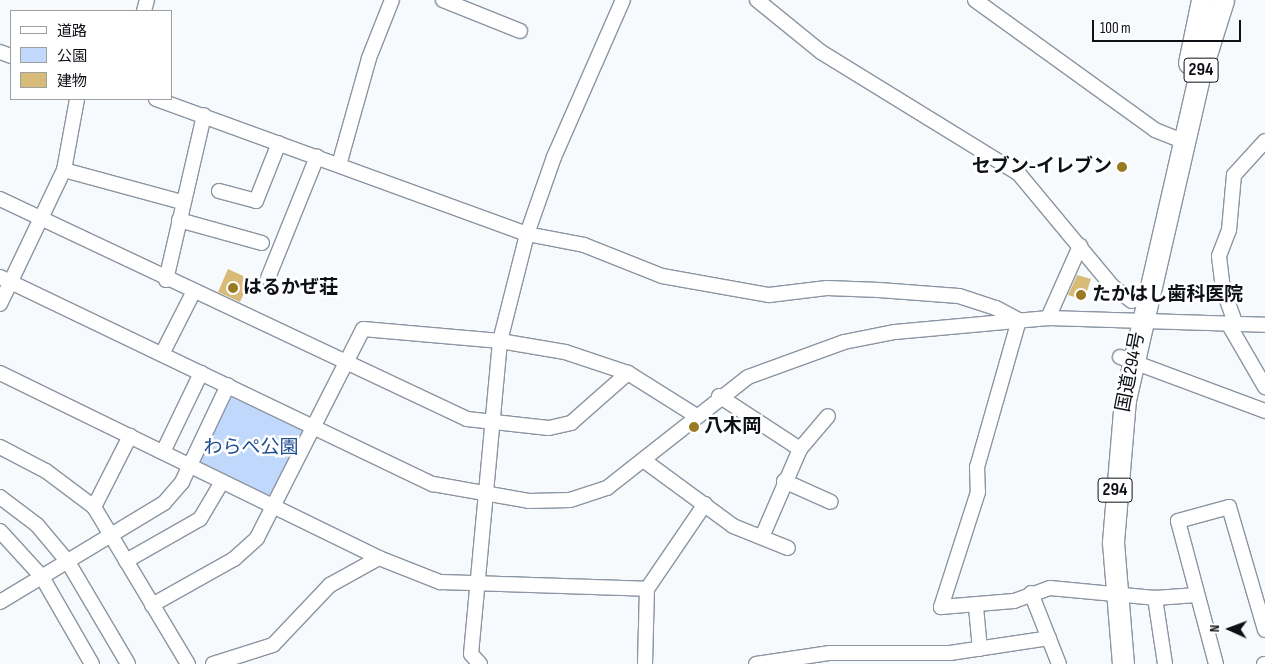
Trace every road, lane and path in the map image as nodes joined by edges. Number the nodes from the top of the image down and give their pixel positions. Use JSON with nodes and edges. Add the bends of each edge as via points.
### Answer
{"nodes":[{"id":1,"x":392,"y":0,"type":"edge"},
{"id":2,"x":443,"y":0,"type":"edge"},
{"id":3,"x":623,"y":0,"type":"edge"},
{"id":4,"x":757,"y":0,"type":"edge"},
{"id":5,"x":975,"y":0,"type":"edge"},
{"id":6,"x":1202,"y":0,"type":"edge"},
{"id":7,"x":1224,"y":0,"type":"edge"},
{"id":8,"x":520,"y":31,"type":"dead end"},
{"id":9,"x":77,"y":100,"type":"edge"},
{"id":10,"x":159,"y":100,"type":"edge"},
{"id":11,"x":204,"y":115,"type":"junction"},
{"id":12,"x":1178,"y":140,"type":"junction"},
{"id":13,"x":1265,"y":142,"type":"edge"},
{"id":14,"x":279,"y":143,"type":"junction"},
{"id":15,"x":317,"y":157,"type":"junction"},
{"id":16,"x":339,"y":165,"type":"junction"},
{"id":17,"x":64,"y":170,"type":"junction"},
{"id":18,"x":219,"y":191,"type":"dead end"},
{"id":19,"x":0,"y":199,"type":"edge"},
{"id":20,"x":182,"y":202,"type":"junction"},
{"id":21,"x":41,"y":218,"type":"junction"},
{"id":22,"x":179,"y":220,"type":"junction"},
{"id":23,"x":527,"y":234,"type":"junction"},
{"id":24,"x":262,"y":243,"type":"dead end"},
{"id":25,"x":1080,"y":246,"type":"junction"},
{"id":26,"x":268,"y":278,"type":"dead end"},
{"id":27,"x":5,"y":279,"type":"edge"},
{"id":28,"x":166,"y":280,"type":"junction"},
{"id":29,"x":193,"y":293,"type":"junction"},
{"id":30,"x":0,"y":304,"type":"edge"},
{"id":31,"x":1134,"y":313,"type":"junction"},
{"id":32,"x":1048,"y":318,"type":"junction"},
{"id":33,"x":1019,"y":320,"type":"junction"},
{"id":34,"x":1233,"y":325,"type":"junction"},
{"id":35,"x":1265,"y":325,"type":"edge"},
{"id":36,"x":500,"y":341,"type":"junction"},
{"id":37,"x":162,"y":354,"type":"junction"},
{"id":38,"x":1126,"y":359,"type":"junction"},
{"id":39,"x":344,"y":362,"type":"junction"},
{"id":40,"x":0,"y":373,"type":"edge"},
{"id":41,"x":201,"y":373,"type":"junction"},
{"id":42,"x":628,"y":373,"type":"junction"},
{"id":43,"x":228,"y":385,"type":"junction"},
{"id":44,"x":1265,"y":387,"type":"edge"},
{"id":45,"x":719,"y":396,"type":"junction"},
{"id":46,"x":1265,"y":410,"type":"edge"},
{"id":47,"x":695,"y":415,"type":"junction"},
{"id":48,"x":828,"y":416,"type":"dead end"},
{"id":49,"x":492,"y":424,"type":"junction"},
{"id":50,"x":312,"y":427,"type":"junction"},
{"id":51,"x":130,"y":436,"type":"junction"},
{"id":52,"x":0,"y":447,"type":"edge"},
{"id":53,"x":800,"y":449,"type":"junction"},
{"id":54,"x":163,"y":452,"type":"junction"},
{"id":55,"x":646,"y":462,"type":"junction"},
{"id":56,"x":190,"y":466,"type":"junction"},
{"id":57,"x":784,"y":481,"type":"junction"},
{"id":58,"x":222,"y":482,"type":"junction"},
{"id":59,"x":486,"y":496,"type":"junction"},
{"id":60,"x":0,"y":497,"type":"edge"},
{"id":61,"x":831,"y":502,"type":"dead end"},
{"id":62,"x":705,"y":504,"type":"junction"},
{"id":63,"x":94,"y":507,"type":"junction"},
{"id":64,"x":274,"y":507,"type":"junction"},
{"id":65,"x":0,"y":531,"type":"edge"},
{"id":66,"x":112,"y":536,"type":"junction"},
{"id":67,"x":762,"y":537,"type":"junction"},
{"id":68,"x":788,"y":548,"type":"dead end"},
{"id":69,"x":379,"y":558,"type":"junction"},
{"id":70,"x":126,"y":560,"type":"junction"},
{"id":71,"x":68,"y":562,"type":"junction"},
{"id":72,"x":42,"y":577,"type":"junction"},
{"id":73,"x":477,"y":584,"type":"junction"},
{"id":74,"x":647,"y":589,"type":"junction"},
{"id":75,"x":1031,"y":593,"type":"junction"},
{"id":76,"x":1197,"y":595,"type":"junction"},
{"id":77,"x":1109,"y":596,"type":"junction"},
{"id":78,"x":1155,"y":598,"type":"junction"},
{"id":79,"x":0,"y":602,"type":"edge"},
{"id":80,"x":152,"y":605,"type":"junction"},
{"id":81,"x":976,"y":607,"type":"junction"},
{"id":82,"x":1265,"y":630,"type":"edge"},
{"id":83,"x":1049,"y":638,"type":"junction"},
{"id":84,"x":980,"y":649,"type":"junction"},
{"id":85,"x":864,"y":658,"type":"edge"},
{"id":86,"x":92,"y":664,"type":"edge"},
{"id":87,"x":128,"y":664,"type":"edge"},
{"id":88,"x":188,"y":664,"type":"edge"},
{"id":89,"x":213,"y":664,"type":"edge"},
{"id":90,"x":480,"y":664,"type":"edge"},
{"id":91,"x":645,"y":664,"type":"edge"},
{"id":92,"x":756,"y":664,"type":"edge"},
{"id":93,"x":1059,"y":664,"type":"edge"},
{"id":94,"x":1111,"y":664,"type":"edge"},
{"id":95,"x":1123,"y":664,"type":"edge"},
{"id":96,"x":1165,"y":664,"type":"edge"},
{"id":97,"x":1216,"y":664,"type":"edge"}],
"edges":[{"from":1,"to":16,"type":"street","via":[[369,58]]},
{"from":2,"to":8,"type":"street"},
{"from":3,"to":23,"type":"street","via":[[572,107]]},
{"from":4,"to":25,"type":"street","via":[[821,52],[1019,174]]},
{"from":5,"to":12,"type":"street"},
{"from":6,"to":12,"type":"highway","name":"国道294号","number":"294"},
{"from":7,"to":12,"type":"highway","name":"国道294号","number":"294"},
{"from":9,"to":17,"type":"street"},
{"from":10,"to":11,"type":"street"},
{"from":11,"to":14,"type":"street"},
{"from":11,"to":20,"type":"street"},
{"from":12,"to":31,"type":"highway","name":"国道294号","number":"294"},
{"from":13,"to":34,"type":"street","via":[[1234,175],[1229,230],[1219,256],[1223,289]]},
{"from":14,"to":15,"type":"street"},
{"from":14,"to":18,"type":"street","via":[[256,202]]},
{"from":15,"to":16,"type":"street"},
{"from":15,"to":26,"type":"street"},
{"from":16,"to":23,"type":"street"},
{"from":17,"to":20,"type":"street"},
{"from":17,"to":21,"type":"street"},
{"from":19,"to":21,"type":"street"},
{"from":20,"to":22,"type":"street"},
{"from":21,"to":27,"type":"street"},
{"from":21,"to":28,"type":"street"},
{"from":22,"to":24,"type":"street"},
{"from":22,"to":28,"type":"street"},
{"from":23,"to":33,"type":"street","via":[[584,245],[662,276],[769,295],[827,288],[959,296],[979,300]]},
{"from":23,"to":36,"type":"street"},
{"from":25,"to":31,"type":"street"},
{"from":25,"to":32,"type":"street"},
{"from":27,"to":30,"type":"street"},
{"from":27,"to":37,"type":"street"},
{"from":28,"to":29,"type":"street"},
{"from":29,"to":37,"type":"street"},
{"from":29,"to":39,"type":"street"},
{"from":31,"to":32,"type":"street"},
{"from":31,"to":34,"type":"street"},
{"from":31,"to":38,"type":"highway","name":"国道294号","number":"294"},
{"from":32,"to":33,"type":"street"},
{"from":33,"to":45,"type":"street","via":[[895,332],[844,342],[762,370]]},
{"from":33,"to":81,"type":"street","via":[[977,467],[978,492],[941,607]]},
{"from":34,"to":35,"type":"street"},
{"from":34,"to":44,"type":"street"},
{"from":36,"to":39,"type":"street","via":[[363,329]]},
{"from":36,"to":42,"type":"street","via":[[565,352]]},
{"from":36,"to":49,"type":"street"},
{"from":37,"to":41,"type":"street"},
{"from":38,"to":46,"type":"street"},
{"from":38,"to":77,"type":"highway","name":"国道294号","number":"294","via":[[1107,447]]},
{"from":39,"to":49,"type":"street","via":[[458,416]]},
{"from":39,"to":50,"type":"street"},
{"from":40,"to":51,"type":"street"},
{"from":41,"to":43,"type":"street"},
{"from":41,"to":54,"type":"street"},
{"from":42,"to":47,"type":"street"},
{"from":42,"to":49,"type":"street","via":[[571,424],[549,428]]},
{"from":43,"to":50,"type":"street"},
{"from":43,"to":56,"type":"street"},
{"from":45,"to":47,"type":"street"},
{"from":45,"to":53,"type":"street"},
{"from":47,"to":55,"type":"street"},
{"from":48,"to":53,"type":"street"},
{"from":49,"to":59,"type":"street"},
{"from":50,"to":59,"type":"street","via":[[434,484]]},
{"from":50,"to":64,"type":"street"},
{"from":51,"to":54,"type":"street"},
{"from":51,"to":63,"type":"street"},
{"from":52,"to":63,"type":"street","via":[[46,471]]},
{"from":53,"to":57,"type":"street"},
{"from":54,"to":56,"type":"street"},
{"from":55,"to":59,"type":"street","via":[[607,488],[570,500]]},
{"from":55,"to":62,"type":"street"},
{"from":56,"to":58,"type":"street"},
{"from":56,"to":66,"type":"street","via":[[164,503]]},
{"from":57,"to":61,"type":"street"},
{"from":57,"to":67,"type":"street"},
{"from":58,"to":64,"type":"street"},
{"from":58,"to":70,"type":"street","via":[[200,519]]},
{"from":59,"to":73,"type":"street"},
{"from":60,"to":71,"type":"street","via":[[37,525]]},
{"from":62,"to":67,"type":"street","via":[[734,526]]},
{"from":62,"to":74,"type":"street"},
{"from":63,"to":66,"type":"street"},
{"from":64,"to":69,"type":"street"},
{"from":64,"to":80,"type":"street","via":[[256,538],[234,559]]},
{"from":65,"to":72,"type":"street"},
{"from":66,"to":70,"type":"street"},
{"from":66,"to":71,"type":"street"},
{"from":67,"to":68,"type":"street"},
{"from":69,"to":73,"type":"street","via":[[440,582]]},
{"from":69,"to":89,"type":"street","via":[[330,585],[273,646]]},
{"from":70,"to":80,"type":"street"},
{"from":71,"to":72,"type":"street"},
{"from":71,"to":87,"type":"street"},
{"from":72,"to":79,"type":"street"},
{"from":72,"to":86,"type":"street"},
{"from":73,"to":74,"type":"street"},
{"from":73,"to":90,"type":"street","via":[[471,654]]},
{"from":74,"to":91,"type":"street"},
{"from":75,"to":77,"type":"street","via":[[1050,588]]},
{"from":75,"to":81,"type":"street"},
{"from":75,"to":83,"type":"street"},
{"from":76,"to":78,"type":"street"},
{"from":76,"to":82,"type":"street","via":[[1178,521],[1229,507]]},
{"from":76,"to":97,"type":"street"},
{"from":77,"to":78,"type":"street"},
{"from":77,"to":94,"type":"highway","name":"国道294号","number":"294"},
{"from":77,"to":95,"type":"highway","name":"国道294号","number":"294"},
{"from":78,"to":96,"type":"street"},
{"from":80,"to":88,"type":"street"},
{"from":81,"to":84,"type":"street"},
{"from":83,"to":84,"type":"street"},
{"from":83,"to":93,"type":"street"},
{"from":84,"to":85,"type":"street"},
{"from":85,"to":92,"type":"street"}]}
